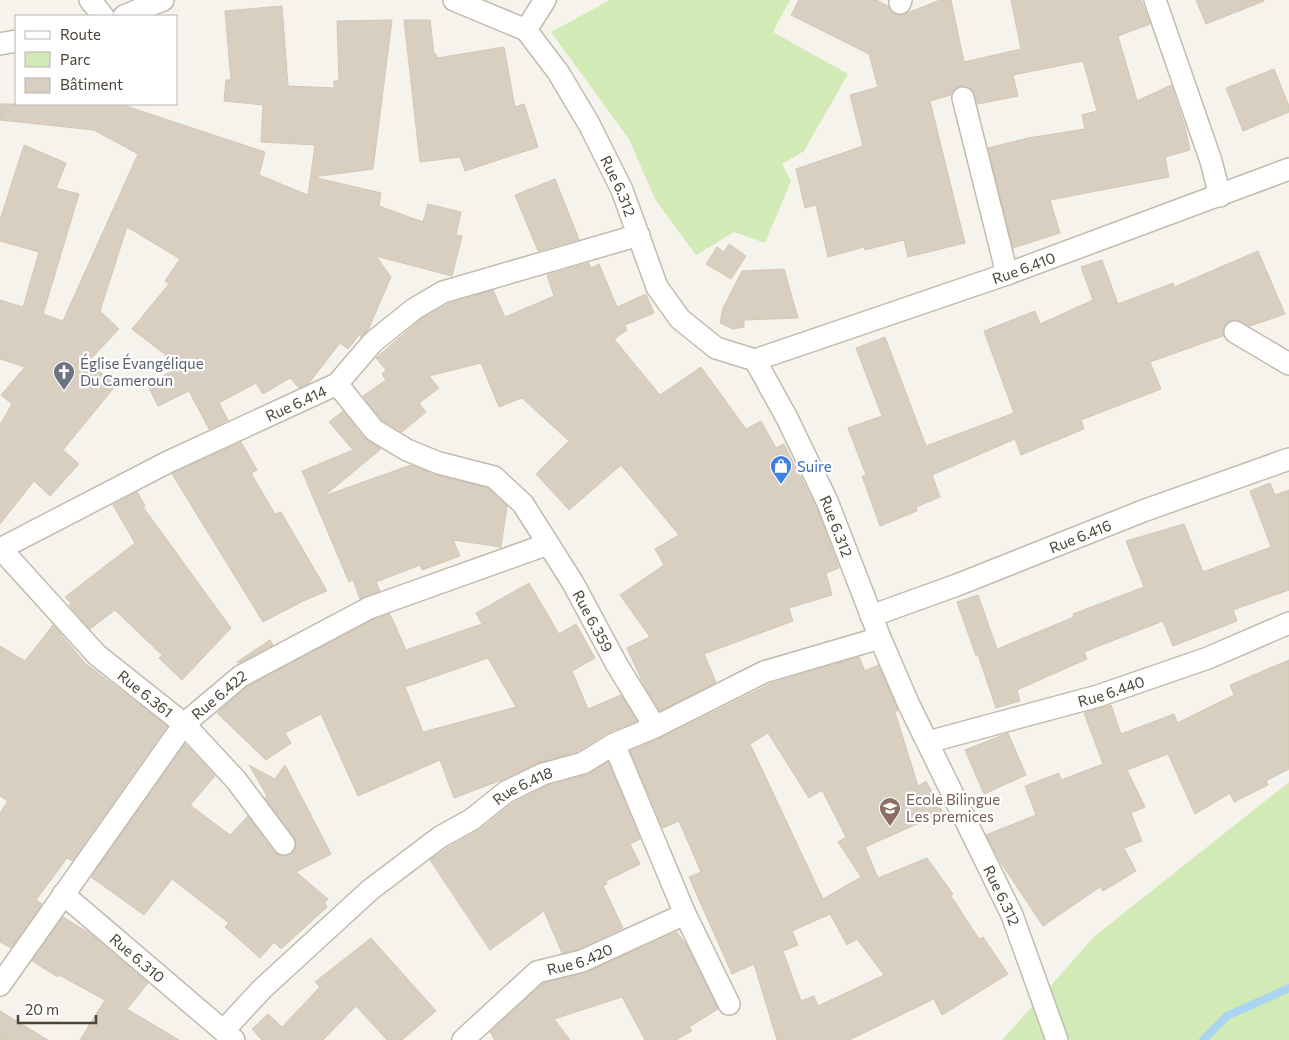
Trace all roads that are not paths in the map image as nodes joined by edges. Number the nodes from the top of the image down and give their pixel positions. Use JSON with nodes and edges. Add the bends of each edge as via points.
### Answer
{"nodes":[{"id":1,"x":90,"y":0,"type":"edge"},
{"id":2,"x":454,"y":0,"type":"edge"},
{"id":3,"x":545,"y":0,"type":"edge"},
{"id":4,"x":1155,"y":0,"type":"edge"},
{"id":5,"x":158,"y":1,"type":"edge"},
{"id":6,"x":102,"y":15,"type":"edge"},
{"id":7,"x":126,"y":15,"type":"edge"},
{"id":8,"x":526,"y":30,"type":"junction"},
{"id":9,"x":15,"y":41,"type":"edge"},
{"id":10,"x":0,"y":44,"type":"edge"},
{"id":11,"x":964,"y":98,"type":"dead end"},
{"id":12,"x":1289,"y":169,"type":"edge"},
{"id":13,"x":1220,"y":196,"type":"junction"},
{"id":14,"x":639,"y":235,"type":"junction"},
{"id":15,"x":1007,"y":274,"type":"junction"},
{"id":16,"x":1235,"y":332,"type":"dead end"},
{"id":17,"x":755,"y":360,"type":"junction"},
{"id":18,"x":1289,"y":364,"type":"edge"},
{"id":19,"x":337,"y":384,"type":"junction"},
{"id":20,"x":1289,"y":459,"type":"edge"},
{"id":21,"x":548,"y":544,"type":"junction"},
{"id":22,"x":0,"y":549,"type":"edge"},
{"id":23,"x":871,"y":616,"type":"junction"},
{"id":24,"x":1289,"y":623,"type":"edge"},
{"id":25,"x":880,"y":638,"type":"junction"},
{"id":26,"x":184,"y":724,"type":"junction"},
{"id":27,"x":655,"y":727,"type":"junction"},
{"id":28,"x":928,"y":742,"type":"junction"},
{"id":29,"x":614,"y":744,"type":"junction"},
{"id":30,"x":284,"y":844,"type":"dead end"},
{"id":31,"x":63,"y":894,"type":"junction"},
{"id":32,"x":685,"y":914,"type":"junction"},
{"id":33,"x":0,"y":985,"type":"edge"},
{"id":34,"x":729,"y":1004,"type":"dead end"},
{"id":35,"x":229,"y":1035,"type":"edge"},
{"id":36,"x":463,"y":1040,"type":"edge"},
{"id":37,"x":1056,"y":1040,"type":"edge"}],
"edges":[{"from":1,"to":6,"type":"street"},
{"from":2,"to":8,"type":"street"},
{"from":3,"to":8,"type":"street"},
{"from":4,"to":13,"type":"street"},
{"from":5,"to":7,"type":"street"},
{"from":8,"to":14,"type":"street","name":"Rue 6.312","via":[[558,72],[589,124],[622,190]]},
{"from":9,"to":10,"type":"street"},
{"from":11,"to":15,"type":"street"},
{"from":12,"to":13,"type":"street","name":"Rue 6.410"},
{"from":13,"to":15,"type":"street","name":"Rue 6.410"},
{"from":14,"to":17,"type":"street","name":"Rue 6.312","via":[[657,287],[680,319],[716,348]]},
{"from":14,"to":19,"type":"street","name":"Rue 6.414","via":[[443,292],[414,309],[373,342]]},
{"from":15,"to":17,"type":"street","name":"Rue 6.410"},
{"from":16,"to":18,"type":"street"},
{"from":17,"to":23,"type":"street","name":"Rue 6.312","via":[[827,501]]},
{"from":19,"to":21,"type":"street","name":"Rue 6.359","via":[[374,430],[407,450],[439,463],[494,477],[523,504]]},
{"from":19,"to":22,"type":"street","name":"Rue 6.414","via":[[168,462]]},
{"from":20,"to":23,"type":"street","name":"Rue 6.416","via":[[1098,528]]},
{"from":21,"to":26,"type":"street","name":"Rue 6.422","via":[[369,608],[241,676]]},
{"from":21,"to":27,"type":"street","name":"Rue 6.359"},
{"from":22,"to":26,"type":"street","name":"Rue 6.361","via":[[97,655]]},
{"from":23,"to":25,"type":"street","name":"Rue 6.312"},
{"from":24,"to":28,"type":"street","name":"Rue 6.440","via":[[1208,658],[1098,696]]},
{"from":25,"to":27,"type":"street","via":[[764,672]]},
{"from":25,"to":28,"type":"street","name":"Rue 6.312"},
{"from":26,"to":30,"type":"street","name":"Rue 6.361","via":[[236,780]]},
{"from":26,"to":31,"type":"street","name":"Rue 6.422"},
{"from":27,"to":29,"type":"street","name":"Rue 6.418"},
{"from":28,"to":37,"type":"street","name":"Rue 6.312","via":[[1012,915]]},
{"from":29,"to":32,"type":"street"},
{"from":29,"to":35,"type":"street","name":"Rue 6.418","via":[[583,763],[543,774],[506,792],[472,820],[440,837],[370,890],[262,989]]},
{"from":31,"to":33,"type":"street","name":"Rue 6.422"},
{"from":31,"to":35,"type":"street","name":"Rue 6.310"},
{"from":32,"to":34,"type":"street"},
{"from":32,"to":36,"type":"street","name":"Rue 6.420","via":[[582,961],[537,972]]}]}
